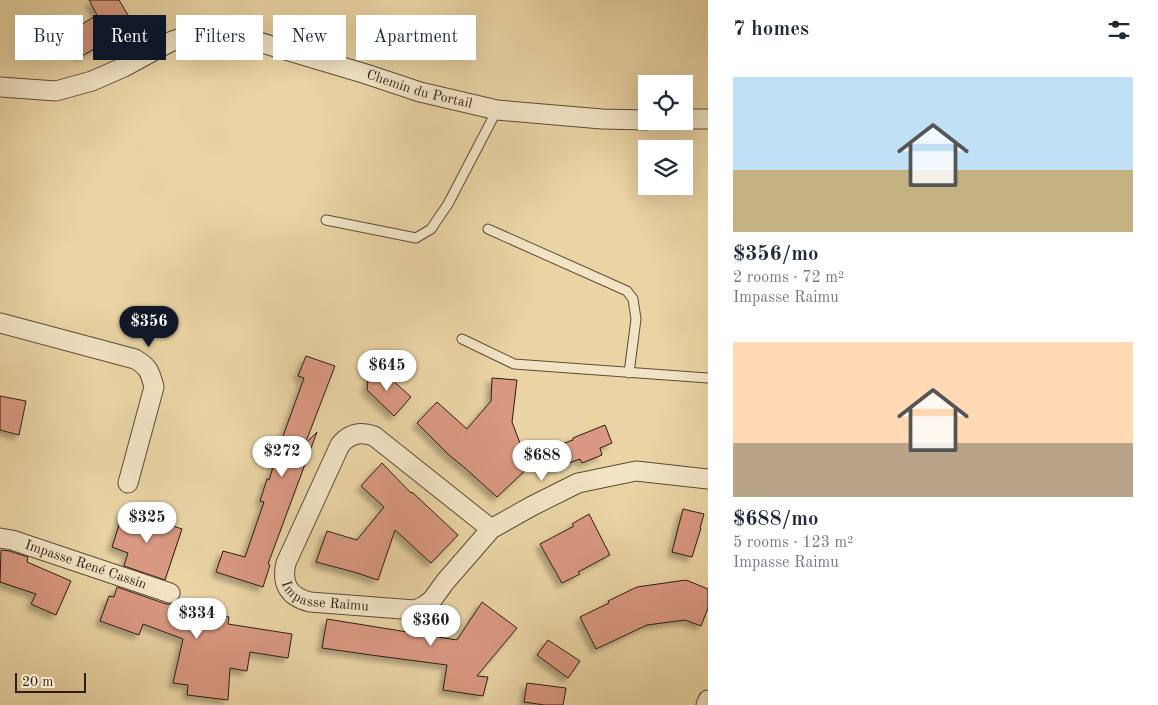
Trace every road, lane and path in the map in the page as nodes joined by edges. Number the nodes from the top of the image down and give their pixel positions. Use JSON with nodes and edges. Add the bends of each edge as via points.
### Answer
{"nodes":[{"id":1,"x":0,"y":86,"type":"edge"},
{"id":2,"x":497,"y":110,"type":"junction"},
{"id":3,"x":693,"y":119,"type":"edge"},
{"id":4,"x":708,"y":119,"type":"edge"},
{"id":5,"x":638,"y":120,"type":"edge"},
{"id":6,"x":326,"y":220,"type":"dead end"},
{"id":7,"x":488,"y":229,"type":"dead end"},
{"id":8,"x":0,"y":324,"type":"edge"},
{"id":9,"x":462,"y":338,"type":"dead end"},
{"id":10,"x":629,"y":373,"type":"junction"},
{"id":11,"x":708,"y":378,"type":"edge"},
{"id":12,"x":708,"y":479,"type":"edge"},
{"id":13,"x":128,"y":483,"type":"dead end"},
{"id":14,"x":491,"y":529,"type":"junction"},
{"id":15,"x":0,"y":538,"type":"edge"},
{"id":16,"x":170,"y":593,"type":"dead end"},
{"id":17,"x":708,"y":700,"type":"edge"},
{"id":18,"x":706,"y":705,"type":"edge"}],
"edges":[{"from":1,"to":2,"type":"street","name":"Chemin du Portail","via":[[56,91],[92,81],[170,42],[202,32],[217,32],[420,92]]},
{"from":2,"to":5,"type":"street","name":"Chemin du Portail"},
{"from":2,"to":6,"type":"lane","via":[[448,204],[431,229],[416,238]]},
{"from":3,"to":4,"type":"street"},
{"from":7,"to":10,"type":"lane","via":[[626,291],[632,299],[636,319]]},
{"from":8,"to":13,"type":"street","via":[[135,359],[145,365],[154,387]]},
{"from":9,"to":10,"type":"lane","via":[[514,364]]},
{"from":10,"to":11,"type":"lane"},
{"from":12,"to":14,"type":"street","name":"Impasse Raimu","via":[[636,470],[578,483]]},
{"from":14,"to":14,"type":"street","name":"Impasse Raimu","via":[[432,600],[415,610],[301,600],[284,580],[286,563],[340,445],[344,439],[359,433],[374,436]]},
{"from":15,"to":16,"type":"street","name":"Impasse René Cassin"},
{"from":17,"to":18,"type":"street"}]}
